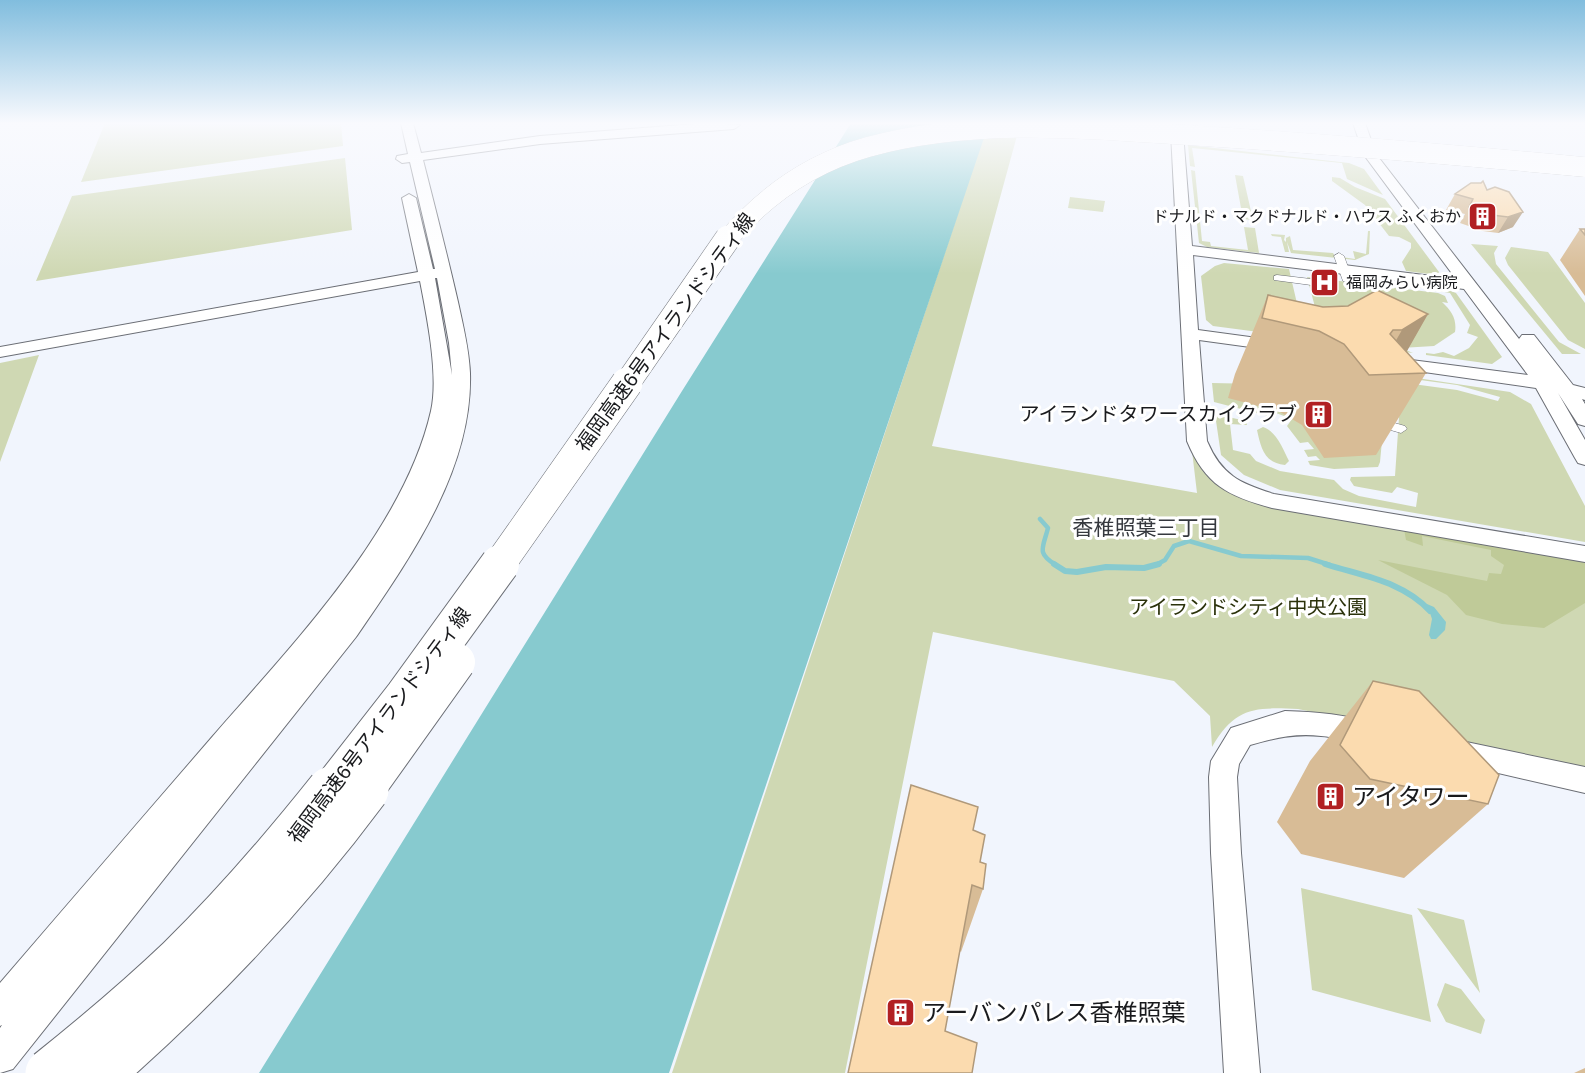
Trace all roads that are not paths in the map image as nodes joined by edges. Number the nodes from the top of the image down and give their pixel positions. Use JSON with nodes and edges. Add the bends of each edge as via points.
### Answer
{"nodes":[{"id":1,"x":406,"y":173,"type":"edge"},
{"id":2,"x":412,"y":173,"type":"edge"},
{"id":3,"x":804,"y":173,"type":"edge"},
{"id":4,"x":824,"y":173,"type":"edge"},
{"id":5,"x":1180,"y":173,"type":"edge"},
{"id":6,"x":1389,"y":173,"type":"edge"},
{"id":7,"x":1391,"y":173,"type":"edge"},
{"id":8,"x":1185,"y":250,"type":"junction"},
{"id":9,"x":1339,"y":256,"type":"dead end"},
{"id":10,"x":435,"y":274,"type":"junction"},
{"id":11,"x":1277,"y":278,"type":"dead end"},
{"id":12,"x":1348,"y":281,"type":"dead end"},
{"id":13,"x":1311,"y":282,"type":"dead end"},
{"id":14,"x":1468,"y":285,"type":"junction"},
{"id":15,"x":1191,"y":334,"type":"junction"},
{"id":16,"x":1297,"y":349,"type":"edge"},
{"id":17,"x":0,"y":352,"type":"edge"},
{"id":18,"x":1367,"y":358,"type":"edge"},
{"id":19,"x":1568,"y":387,"type":"edge"},
{"id":20,"x":1362,"y":419,"type":"edge"},
{"id":21,"x":1585,"y":420,"type":"edge"},
{"id":22,"x":1401,"y":429,"type":"edge"},
{"id":23,"x":1585,"y":458,"type":"edge"},
{"id":24,"x":1585,"y":554,"type":"edge"},
{"id":25,"x":1389,"y":737,"type":"edge"},
{"id":26,"x":1422,"y":744,"type":"edge"},
{"id":27,"x":1585,"y":780,"type":"edge"},
{"id":28,"x":0,"y":1009,"type":"edge"},
{"id":29,"x":0,"y":1056,"type":"edge"},
{"id":30,"x":49,"y":1073,"type":"edge"},
{"id":31,"x":101,"y":1073,"type":"edge"},
{"id":32,"x":1242,"y":1073,"type":"edge"}],
"edges":[{"from":1,"to":10,"type":"street","via":[[405,182]]},
{"from":2,"to":10,"type":"street"},
{"from":3,"to":30,"type":"highway","name":"福岡高速6号アイランドシティ線","bridge":true,"via":[[760,203],[727,240],[463,615],[324,801],[261,876],[192,948]]},
{"from":4,"to":31,"type":"highway","name":"福岡高速6号アイランドシティ線","bridge":true,"via":[[774,206],[742,242],[351,811],[288,889],[213,970]]},
{"from":5,"to":8,"type":"street"},
{"from":6,"to":14,"type":"street"},
{"from":7,"to":19,"type":"street"},
{"from":8,"to":14,"type":"street"},
{"from":8,"to":15,"type":"street"},
{"from":9,"to":12,"type":"street"},
{"from":10,"to":17,"type":"street"},
{"from":10,"to":28,"type":"street","via":[[444,383],[441,410],[413,489],[388,534],[322,627]]},
{"from":10,"to":29,"type":"street","via":[[457,342],[461,380],[452,440],[407,540],[347,630]]},
{"from":11,"to":13,"type":"street"},
{"from":14,"to":19,"type":"street"},
{"from":15,"to":16,"type":"street"},
{"from":15,"to":24,"type":"street","via":[[1197,441],[1212,472],[1234,487],[1272,501]]},
{"from":18,"to":19,"type":"street"},
{"from":19,"to":21,"type":"street"},
{"from":19,"to":23,"type":"street"},
{"from":20,"to":22,"type":"street"},
{"from":25,"to":32,"type":"street","via":[[1322,724],[1285,723],[1241,736],[1225,761],[1226,853]]},
{"from":26,"to":27,"type":"street"}]}
